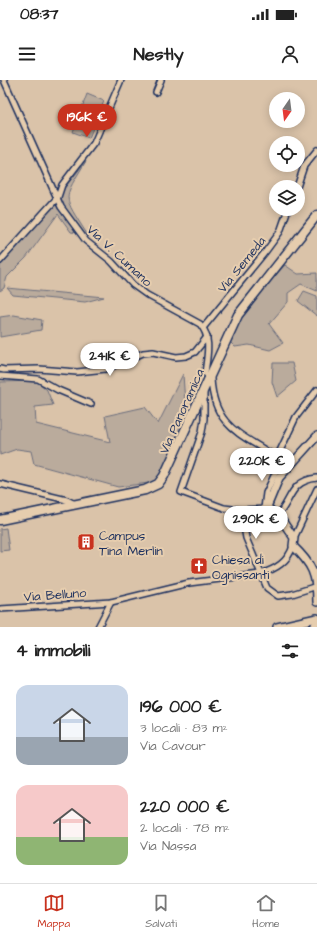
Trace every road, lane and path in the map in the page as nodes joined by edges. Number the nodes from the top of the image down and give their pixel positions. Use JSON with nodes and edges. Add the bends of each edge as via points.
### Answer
{"nodes":[{"id":1,"x":4,"y":80,"type":"edge"},
{"id":2,"x":121,"y":80,"type":"edge"},
{"id":3,"x":161,"y":80,"type":"edge"},
{"id":4,"x":156,"y":92,"type":"dead end"},
{"id":5,"x":317,"y":150,"type":"edge"},
{"id":6,"x":299,"y":180,"type":"edge"},
{"id":7,"x":58,"y":197,"type":"junction"},
{"id":8,"x":317,"y":215,"type":"edge"},
{"id":9,"x":286,"y":216,"type":"edge"},
{"id":10,"x":0,"y":261,"type":"edge"},
{"id":11,"x":203,"y":328,"type":"junction"},
{"id":12,"x":206,"y":336,"type":"junction"},
{"id":13,"x":0,"y":369,"type":"edge"},
{"id":14,"x":0,"y":376,"type":"edge"},
{"id":15,"x":208,"y":378,"type":"junction"},
{"id":16,"x":203,"y":389,"type":"junction"},
{"id":17,"x":317,"y":390,"type":"edge"},
{"id":18,"x":91,"y":404,"type":"dead end"},
{"id":19,"x":317,"y":436,"type":"edge"},
{"id":20,"x":277,"y":458,"type":"junction"},
{"id":21,"x":317,"y":478,"type":"edge"},
{"id":22,"x":0,"y":484,"type":"edge"},
{"id":23,"x":317,"y":489,"type":"edge"},
{"id":24,"x":75,"y":504,"type":"junction"},
{"id":25,"x":266,"y":508,"type":"junction"},
{"id":26,"x":241,"y":510,"type":"junction"},
{"id":27,"x":277,"y":516,"type":"junction"},
{"id":28,"x":0,"y":520,"type":"edge"},
{"id":29,"x":293,"y":542,"type":"junction"},
{"id":30,"x":261,"y":573,"type":"junction"},
{"id":31,"x":317,"y":586,"type":"edge"},
{"id":32,"x":111,"y":602,"type":"junction"},
{"id":33,"x":317,"y":602,"type":"edge"},
{"id":34,"x":0,"y":609,"type":"edge"},
{"id":35,"x":317,"y":619,"type":"edge"},
{"id":36,"x":98,"y":627,"type":"edge"},
{"id":37,"x":276,"y":627,"type":"edge"},
{"id":38,"x":314,"y":627,"type":"edge"}],
"edges":[{"from":1,"to":7,"type":"street","name":"Via V. Cumano"},
{"from":2,"to":7,"type":"street","via":[[94,143],[62,185]]},
{"from":3,"to":4,"type":"street"},
{"from":5,"to":6,"type":"street","via":[[304,166]]},
{"from":7,"to":10,"type":"street"},
{"from":7,"to":11,"type":"street","name":"Via V. Cumano","via":[[61,207],[86,241],[111,261],[133,285]]},
{"from":8,"to":15,"type":"main road","name":"Via Panoramica","via":[[243,306]]},
{"from":9,"to":11,"type":"street","name":"Via Semeda","via":[[280,232],[266,251]]},
{"from":11,"to":12,"type":"street"},
{"from":12,"to":13,"type":"street","via":[[195,352],[186,356],[143,353],[106,369],[77,372]]},
{"from":12,"to":15,"type":"street","via":[[205,373]]},
{"from":14,"to":18,"type":"street","via":[[38,379]]},
{"from":15,"to":16,"type":"main road","name":"Via Panoramica"},
{"from":15,"to":20,"type":"street","via":[[211,379],[212,392],[220,414],[228,426]]},
{"from":16,"to":24,"type":"main road","name":"Via Panoramica","via":[[158,484],[145,490]]},
{"from":16,"to":26,"type":"street","via":[[202,432],[181,492],[224,508]]},
{"from":17,"to":20,"type":"street","via":[[296,417]]},
{"from":19,"to":25,"type":"street","via":[[279,478]]},
{"from":20,"to":25,"type":"street","via":[[278,467],[266,494]]},
{"from":21,"to":27,"type":"street","via":[[307,480],[296,487]]},
{"from":22,"to":24,"type":"street"},
{"from":23,"to":29,"type":"street","name":"Via Belluno"},
{"from":24,"to":28,"type":"main road","name":"Via Panoramica"},
{"from":25,"to":26,"type":"street"},
{"from":25,"to":27,"type":"street"},
{"from":26,"to":30,"type":"street","via":[[246,538]]},
{"from":27,"to":29,"type":"street","via":[[284,522]]},
{"from":29,"to":30,"type":"street","name":"Via Belluno","via":[[286,560],[270,571]]},
{"from":29,"to":31,"type":"street","via":[[308,561]]},
{"from":30,"to":31,"type":"street","via":[[267,588],[278,596]]},
{"from":30,"to":32,"type":"street","name":"Via Belluno","via":[[189,583]]},
{"from":31,"to":33,"type":"street"},
{"from":32,"to":34,"type":"street","name":"Via Belluno"},
{"from":32,"to":36,"type":"street"},
{"from":35,"to":37,"type":"street"},
{"from":35,"to":38,"type":"street"}]}
